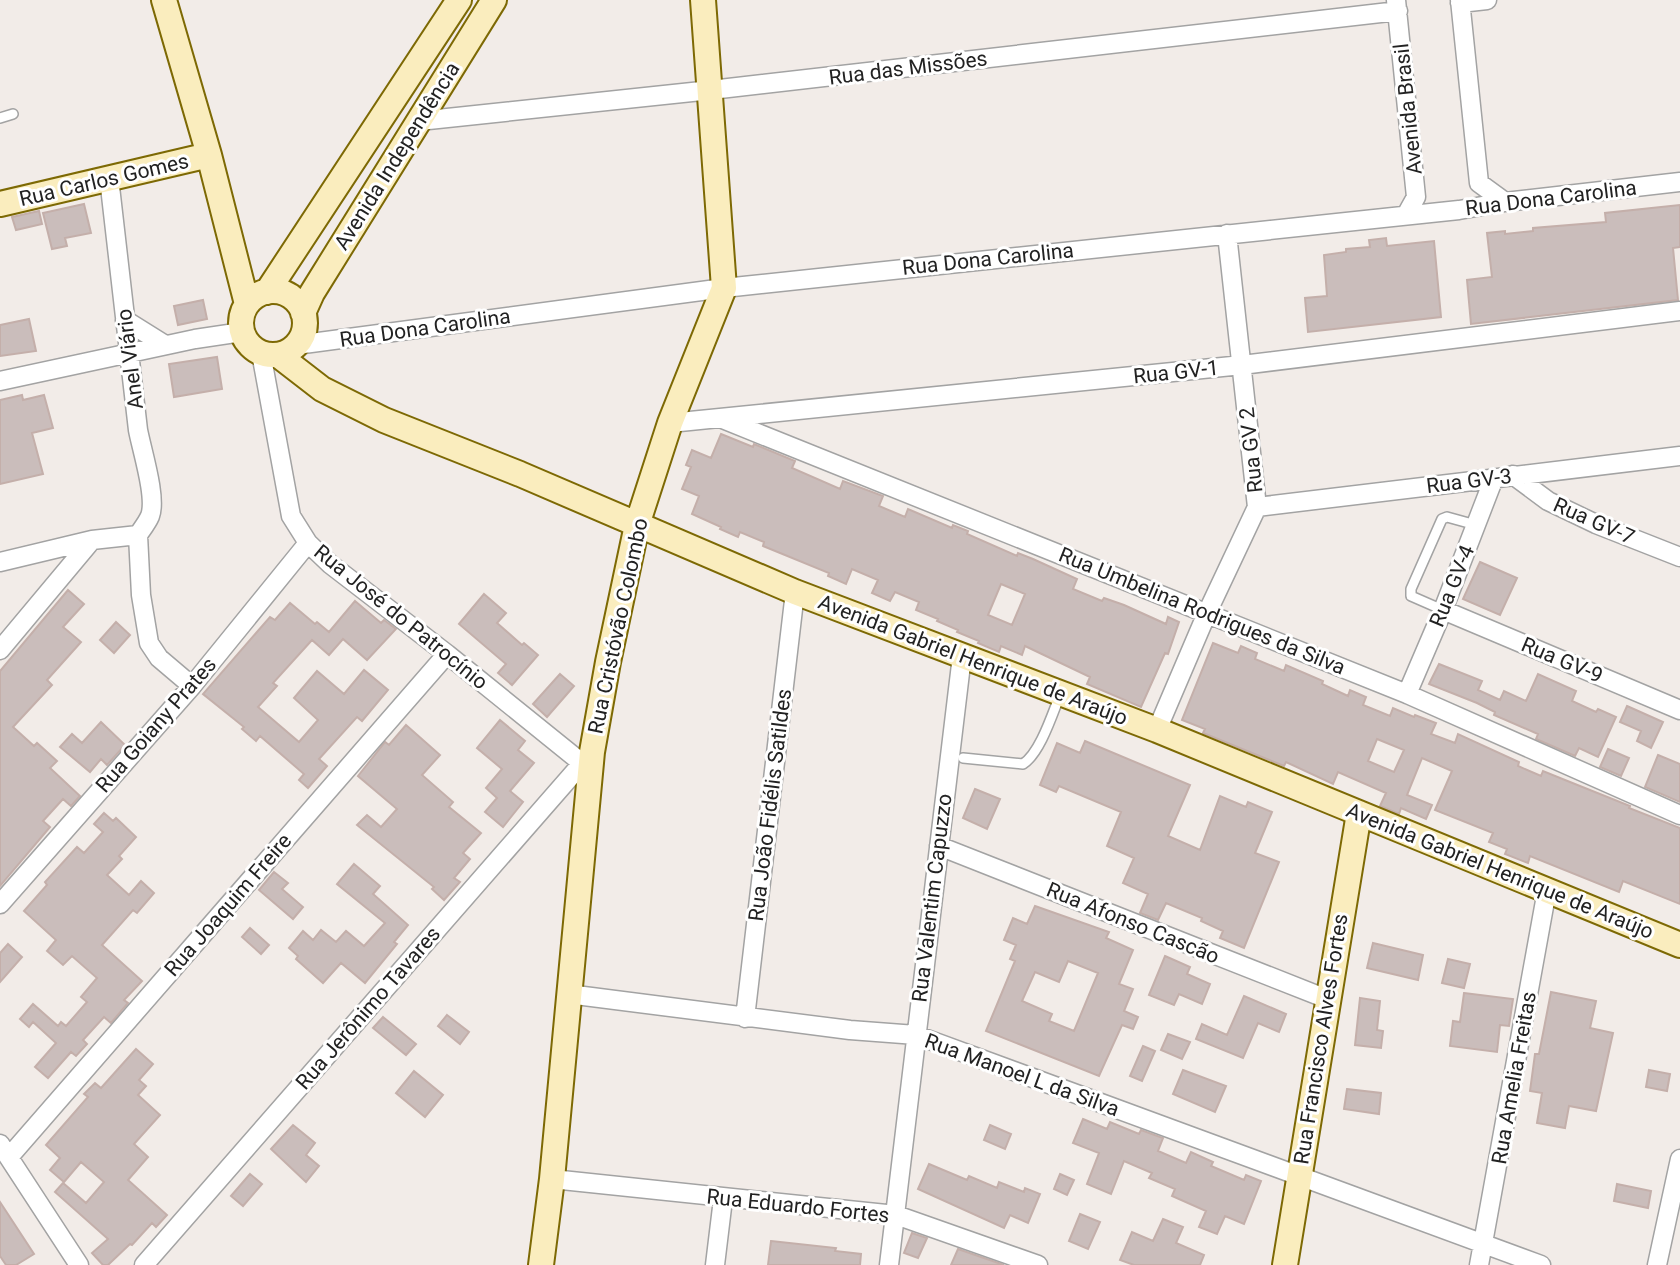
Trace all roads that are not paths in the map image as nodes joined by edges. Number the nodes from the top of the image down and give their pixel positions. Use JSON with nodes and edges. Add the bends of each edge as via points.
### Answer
{"nodes":[{"id":1,"x":164,"y":0,"type":"edge"},
{"id":2,"x":459,"y":0,"type":"edge"},
{"id":3,"x":494,"y":0,"type":"edge"},
{"id":4,"x":703,"y":0,"type":"edge"},
{"id":5,"x":1487,"y":0,"type":"edge"},
{"id":6,"x":1460,"y":2,"type":"edge"},
{"id":7,"x":1397,"y":6,"type":"edge"},
{"id":8,"x":711,"y":90,"type":"junction"},
{"id":9,"x":13,"y":114,"type":"dead end"},
{"id":10,"x":0,"y":118,"type":"edge"},
{"id":11,"x":419,"y":121,"type":"junction"},
{"id":12,"x":209,"y":155,"type":"junction"},
{"id":13,"x":109,"y":178,"type":"junction"},
{"id":14,"x":1680,"y":182,"type":"edge"},
{"id":15,"x":1505,"y":202,"type":"junction"},
{"id":16,"x":0,"y":204,"type":"edge"},
{"id":17,"x":1406,"y":215,"type":"junction"},
{"id":18,"x":1227,"y":234,"type":"junction"},
{"id":19,"x":724,"y":288,"type":"junction"},
{"id":20,"x":257,"y":298,"type":"junction"},
{"id":21,"x":1680,"y":312,"type":"edge"},
{"id":22,"x":303,"y":313,"type":"junction"},
{"id":23,"x":125,"y":320,"type":"junction"},
{"id":24,"x":242,"y":332,"type":"junction"},
{"id":25,"x":165,"y":345,"type":"junction"},
{"id":26,"x":278,"y":351,"type":"junction"},
{"id":27,"x":129,"y":352,"type":"junction"},
{"id":28,"x":1242,"y":365,"type":"junction"},
{"id":29,"x":0,"y":382,"type":"edge"},
{"id":30,"x":720,"y":418,"type":"junction"},
{"id":31,"x":670,"y":423,"type":"junction"},
{"id":32,"x":1680,"y":456,"type":"edge"},
{"id":33,"x":1513,"y":475,"type":"junction"},
{"id":34,"x":1494,"y":478,"type":"junction"},
{"id":35,"x":1257,"y":507,"type":"junction"},
{"id":36,"x":637,"y":525,"type":"junction"},
{"id":37,"x":1476,"y":525,"type":"junction"},
{"id":38,"x":138,"y":535,"type":"junction"},
{"id":39,"x":92,"y":540,"type":"junction"},
{"id":40,"x":309,"y":543,"type":"junction"},
{"id":41,"x":1680,"y":557,"type":"edge"},
{"id":42,"x":0,"y":562,"type":"edge"},
{"id":43,"x":795,"y":592,"type":"junction"},
{"id":44,"x":1443,"y":610,"type":"junction"},
{"id":45,"x":1207,"y":613,"type":"junction"},
{"id":46,"x":0,"y":650,"type":"edge"},
{"id":47,"x":447,"y":654,"type":"junction"},
{"id":48,"x":962,"y":656,"type":"junction"},
{"id":49,"x":192,"y":686,"type":"junction"},
{"id":50,"x":1061,"y":694,"type":"junction"},
{"id":51,"x":1407,"y":694,"type":"junction"},
{"id":52,"x":1680,"y":710,"type":"edge"},
{"id":53,"x":1157,"y":730,"type":"junction"},
{"id":54,"x":587,"y":757,"type":"junction"},
{"id":55,"x":963,"y":758,"type":"dead end"},
{"id":56,"x":1359,"y":813,"type":"junction"},
{"id":57,"x":1680,"y":815,"type":"edge"},
{"id":58,"x":939,"y":846,"type":"junction"},
{"id":59,"x":1547,"y":890,"type":"junction"},
{"id":60,"x":0,"y":904,"type":"edge"},
{"id":61,"x":1680,"y":945,"type":"edge"},
{"id":62,"x":568,"y":994,"type":"junction"},
{"id":63,"x":1327,"y":999,"type":"junction"},
{"id":64,"x":746,"y":1018,"type":"junction"},
{"id":65,"x":916,"y":1035,"type":"junction"},
{"id":66,"x":4,"y":1150,"type":"edge"},
{"id":67,"x":1680,"y":1159,"type":"edge"},
{"id":68,"x":1298,"y":1177,"type":"junction"},
{"id":69,"x":552,"y":1179,"type":"junction"},
{"id":70,"x":723,"y":1199,"type":"junction"},
{"id":71,"x":895,"y":1215,"type":"junction"},
{"id":72,"x":1484,"y":1244,"type":"junction"},
{"id":73,"x":79,"y":1265,"type":"edge"},
{"id":74,"x":144,"y":1265,"type":"edge"},
{"id":75,"x":541,"y":1265,"type":"edge"},
{"id":76,"x":715,"y":1265,"type":"edge"},
{"id":77,"x":890,"y":1265,"type":"edge"},
{"id":78,"x":1038,"y":1265,"type":"edge"},
{"id":79,"x":1285,"y":1265,"type":"edge"},
{"id":80,"x":1479,"y":1265,"type":"edge"},
{"id":81,"x":1541,"y":1265,"type":"edge"},
{"id":82,"x":1657,"y":1265,"type":"edge"}],
"edges":[{"from":1,"to":12,"type":"street"},
{"from":2,"to":20,"type":"street","name":"Avenida Independência"},
{"from":3,"to":11,"type":"street","name":"Avenida Independência"},
{"from":4,"to":8,"type":"street","name":"Rua Cristóvão Colombo"},
{"from":5,"to":6,"type":"street"},
{"from":6,"to":15,"type":"street","via":[[1479,184]]},
{"from":7,"to":8,"type":"street","name":"Rua das Missões"},
{"from":7,"to":17,"type":"street","name":"Avenida Brasil","via":[[1416,197]]},
{"from":8,"to":11,"type":"street","name":"Rua das Missões"},
{"from":8,"to":19,"type":"street","name":"Rua Cristóvão Colombo"},
{"from":9,"to":10,"type":"lane"},
{"from":11,"to":22,"type":"street","name":"Avenida Independência"},
{"from":12,"to":13,"type":"street","name":"Rua Carlos Gomes"},
{"from":12,"to":20,"type":"street"},
{"from":13,"to":16,"type":"street","name":"Rua Carlos Gomes"},
{"from":13,"to":23,"type":"street","name":"Anel Viário"},
{"from":14,"to":15,"type":"street","name":"Rua Dona Carolina"},
{"from":15,"to":17,"type":"street","name":"Rua Dona Carolina"},
{"from":17,"to":18,"type":"street","name":"Rua Dona Carolina"},
{"from":18,"to":19,"type":"street","name":"Rua Dona Carolina"},
{"from":18,"to":28,"type":"street","name":"Rua GV 2"},
{"from":19,"to":26,"type":"street","name":"Rua Dona Carolina"},
{"from":19,"to":31,"type":"street","name":"Rua Cristóvão Colombo"},
{"from":20,"to":22,"type":"street","via":[[278,292],[298,303]]},
{"from":20,"to":24,"type":"street","via":[[241,317]]},
{"from":21,"to":28,"type":"street","name":"Rua GV-1"},
{"from":22,"to":26,"type":"street","via":[[304,330]]},
{"from":23,"to":25,"type":"street"},
{"from":23,"to":27,"type":"street","name":"Anel Viário"},
{"from":24,"to":25,"type":"street"},
{"from":24,"to":26,"type":"street","via":[[249,345]]},
{"from":25,"to":27,"type":"street"},
{"from":26,"to":36,"type":"street","name":"Avenida Gabriel Henrique de Araújo","via":[[322,390]]},
{"from":26,"to":40,"type":"street","name":"Rua José do Patrocínio","via":[[291,516]]},
{"from":27,"to":29,"type":"street"},
{"from":27,"to":38,"type":"street","name":"Anel Viário","via":[[138,430],[153,492],[151,514]]},
{"from":28,"to":30,"type":"street","name":"Rua GV-1"},
{"from":28,"to":35,"type":"street","name":"Rua GV 2"},
{"from":30,"to":31,"type":"street","name":"Rua GV-1"},
{"from":30,"to":45,"type":"street","name":"Rua Umbelina Rodrigues da Silva"},
{"from":31,"to":36,"type":"street","name":"Rua Cristóvão Colombo"},
{"from":32,"to":33,"type":"street","name":"Rua GV-3"},
{"from":33,"to":34,"type":"street","name":"Rua GV-3"},
{"from":33,"to":41,"type":"street","name":"Rua GV-7","via":[[1548,501]]},
{"from":34,"to":35,"type":"street","name":"Rua GV-3"},
{"from":34,"to":37,"type":"street","name":"Rua GV-4"},
{"from":35,"to":45,"type":"street","name":"Rua GV 2"},
{"from":36,"to":43,"type":"street","name":"Avenida Gabriel Henrique de Araújo"},
{"from":36,"to":54,"type":"street","name":"Rua Cristóvão Colombo"},
{"from":37,"to":44,"type":"street","name":"Rua GV-4"},
{"from":37,"to":44,"type":"lane","via":[[1442,519],[1411,589],[1411,596]]},
{"from":38,"to":39,"type":"street"},
{"from":38,"to":49,"type":"street","via":[[149,643]]},
{"from":39,"to":42,"type":"street"},
{"from":39,"to":46,"type":"street"},
{"from":40,"to":47,"type":"street","name":"Rua José do Patrocínio"},
{"from":40,"to":49,"type":"street","name":"Rua Goiany Prates"},
{"from":43,"to":48,"type":"street","name":"Avenida Gabriel Henrique de Araújo"},
{"from":43,"to":64,"type":"street","name":"Rua João Fidélis Satildes"},
{"from":44,"to":51,"type":"street","name":"Rua GV-4"},
{"from":44,"to":52,"type":"street","name":"Rua GV-9"},
{"from":45,"to":51,"type":"street","name":"Rua Umbelina Rodrigues da Silva"},
{"from":45,"to":53,"type":"street","name":"Rua GV 2"},
{"from":47,"to":54,"type":"street","name":"Rua José do Patrocínio"},
{"from":47,"to":66,"type":"street","name":"Rua Joaquim Freire"},
{"from":48,"to":50,"type":"street","name":"Avenida Gabriel Henrique de Araújo"},
{"from":48,"to":58,"type":"street","name":"Rua Valentim Capuzzo"},
{"from":49,"to":60,"type":"street","name":"Rua Goiany Prates"},
{"from":50,"to":53,"type":"street","name":"Avenida Gabriel Henrique de Araújo"},
{"from":50,"to":55,"type":"lane","via":[[1048,727],[1023,764]]},
{"from":51,"to":57,"type":"street","name":"Rua Umbelina Rodrigues da Silva"},
{"from":53,"to":56,"type":"street","name":"Avenida Gabriel Henrique de Araújo"},
{"from":54,"to":62,"type":"street","name":"Rua Cristóvão Colombo"},
{"from":54,"to":74,"type":"street","name":"Rua Jerônimo Tavares"},
{"from":56,"to":59,"type":"street","name":"Avenida Gabriel Henrique de Araújo"},
{"from":56,"to":63,"type":"street","name":"Rua Francisco Alves Fortes"},
{"from":58,"to":63,"type":"street","name":"Rua Afonso Cascão"},
{"from":58,"to":65,"type":"street","name":"Rua Valentim Capuzzo"},
{"from":59,"to":61,"type":"street","name":"Avenida Gabriel Henrique de Araújo"},
{"from":59,"to":72,"type":"street","name":"Rua Amelia Freitas"},
{"from":62,"to":64,"type":"street","name":"Rua Manoel L da Silva"},
{"from":62,"to":69,"type":"street","name":"Rua Cristóvão Colombo"},
{"from":63,"to":68,"type":"street","name":"Rua Francisco Alves Fortes"},
{"from":64,"to":65,"type":"street","name":"Rua Manoel L da Silva"},
{"from":65,"to":68,"type":"street","name":"Rua Manoel L da Silva"},
{"from":65,"to":71,"type":"street","name":"Rua Valentim Capuzzo"},
{"from":66,"to":73,"type":"street"},
{"from":67,"to":82,"type":"street"},
{"from":68,"to":72,"type":"street","name":"Rua Manoel L da Silva"},
{"from":68,"to":79,"type":"street","name":"Rua Francisco Alves Fortes"},
{"from":69,"to":70,"type":"street","name":"Rua Eduardo Fortes"},
{"from":69,"to":75,"type":"street","name":"Rua Cristóvão Colombo"},
{"from":70,"to":71,"type":"street","name":"Rua Eduardo Fortes"},
{"from":70,"to":76,"type":"street"},
{"from":71,"to":77,"type":"street","name":"Rua Valentim Capuzzo"},
{"from":71,"to":78,"type":"street","name":"Rua Eduardo Fortes"},
{"from":72,"to":80,"type":"street","name":"Rua Amelia Freitas"},
{"from":72,"to":81,"type":"street","name":"Rua Manoel L da Silva"}]}
